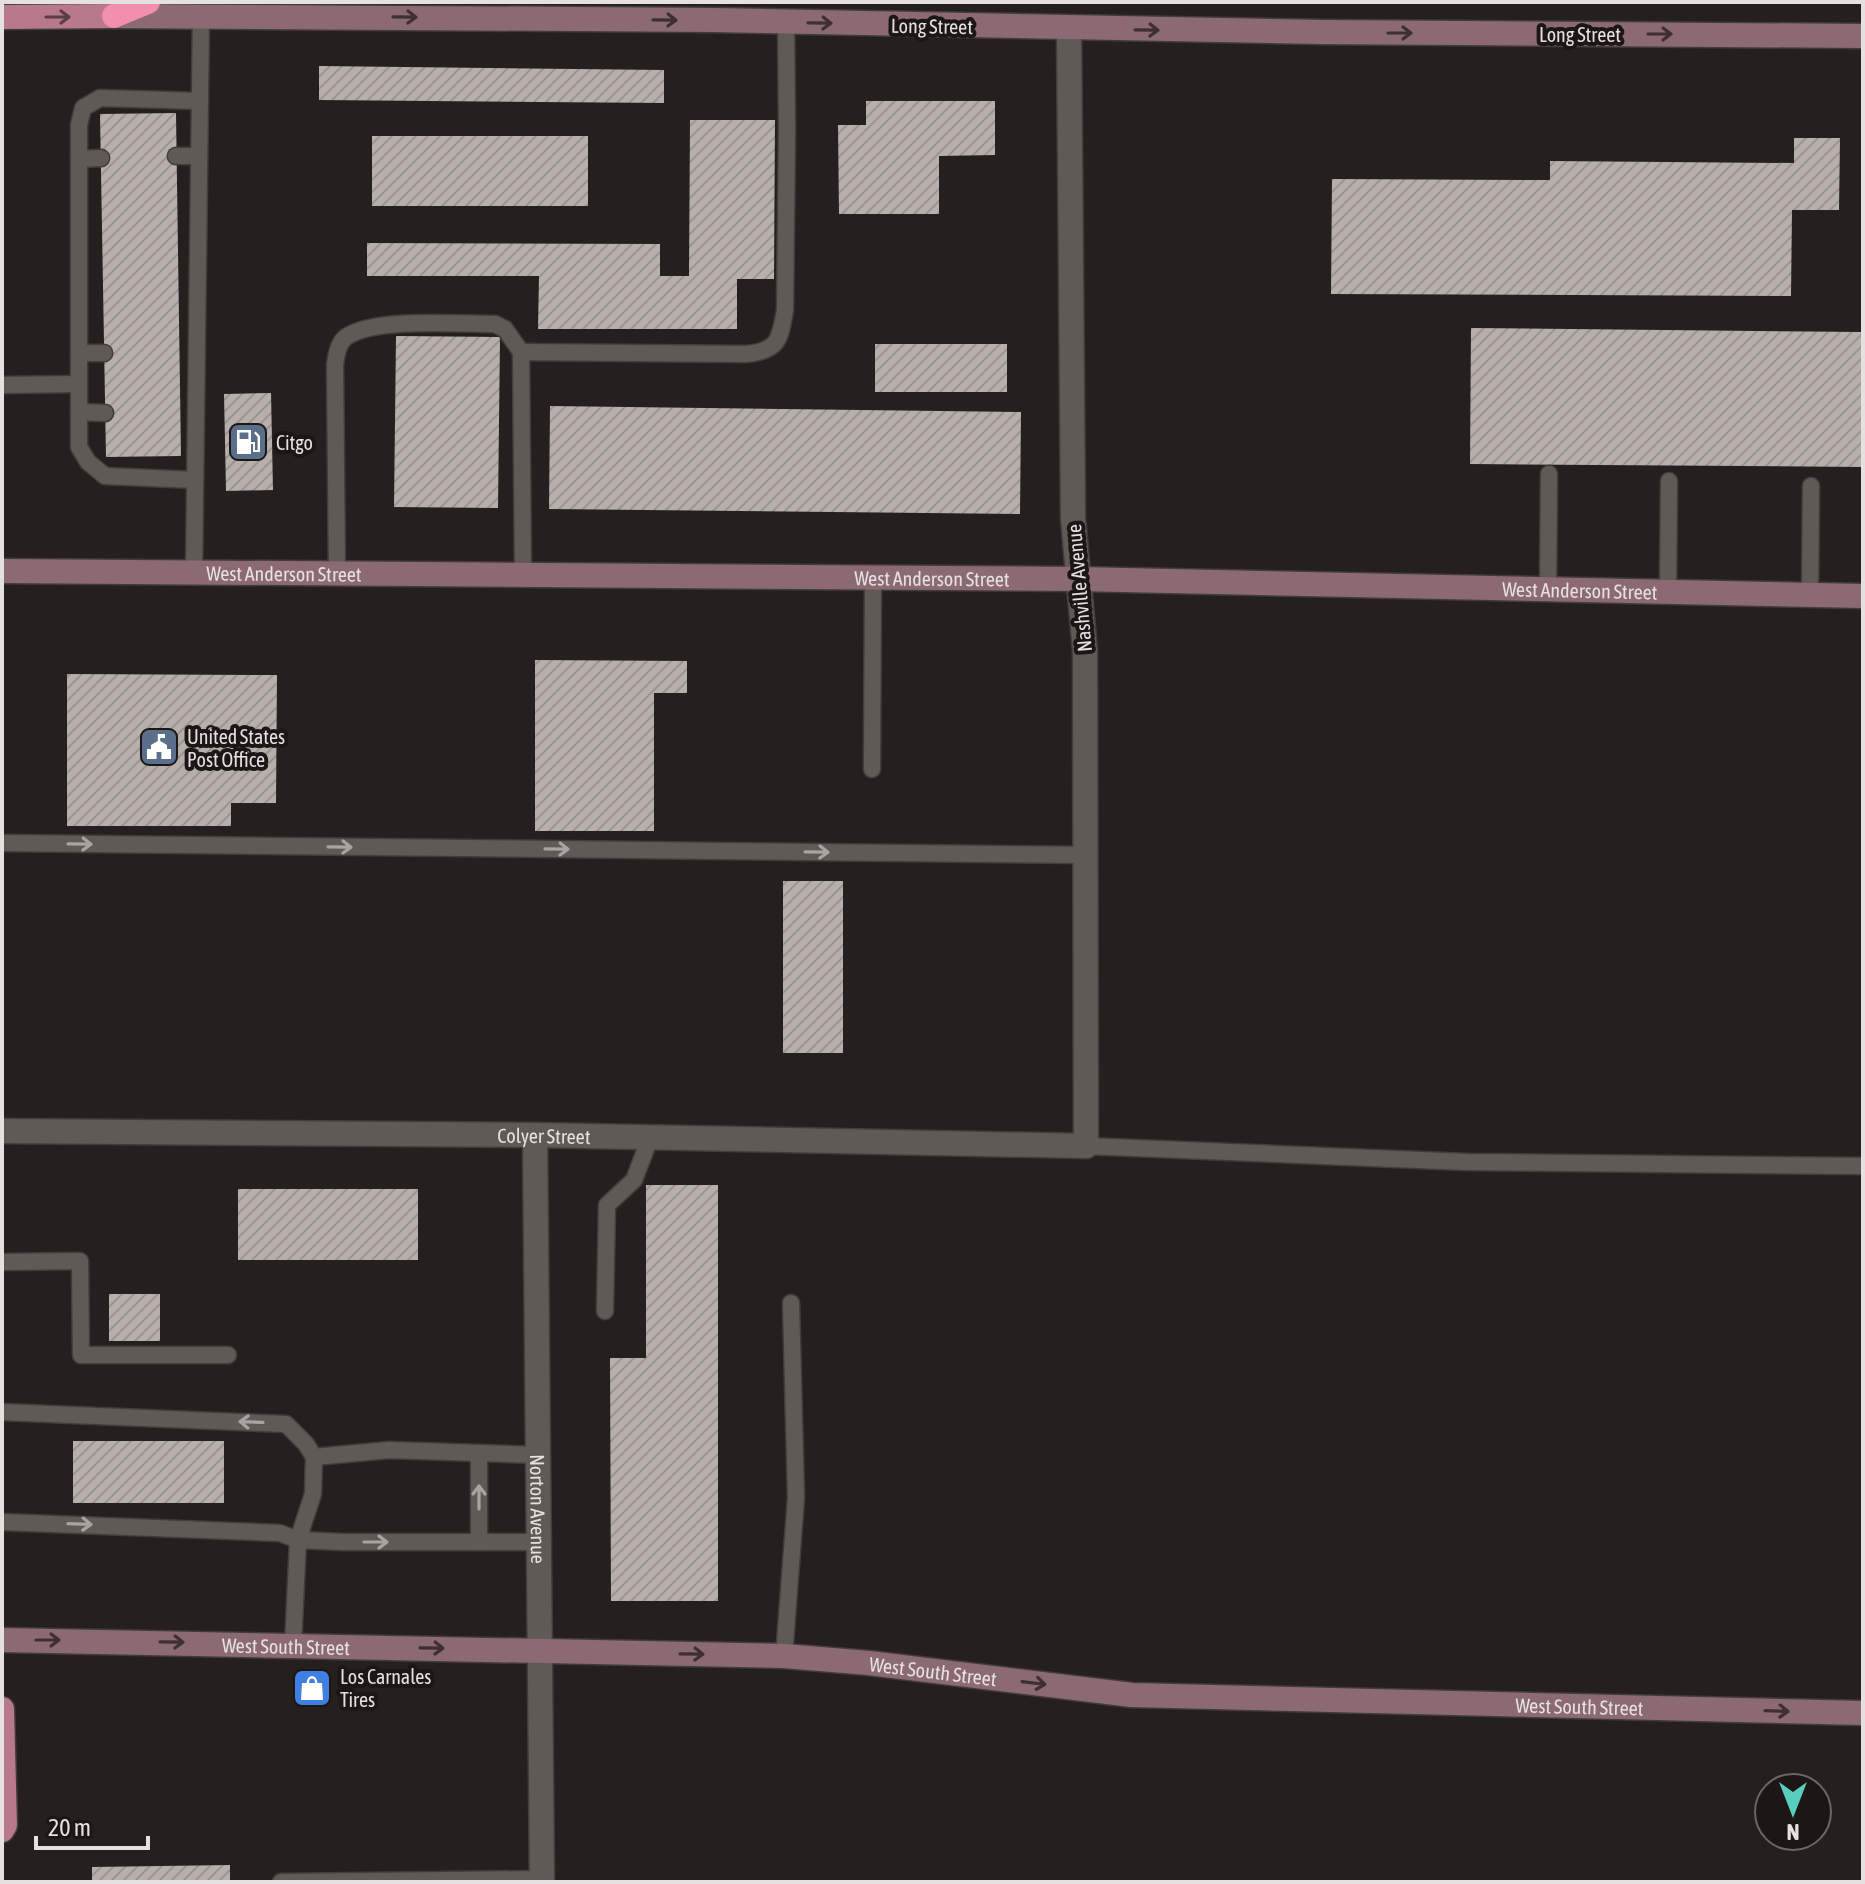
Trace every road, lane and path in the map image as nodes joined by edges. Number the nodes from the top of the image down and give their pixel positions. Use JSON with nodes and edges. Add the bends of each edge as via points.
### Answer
{"nodes":[{"id":1,"x":148,"y":2,"type":"edge"},
{"id":2,"x":201,"y":15,"type":"junction"},
{"id":3,"x":114,"y":16,"type":"junction"},
{"id":4,"x":2,"y":17,"type":"edge"},
{"id":5,"x":786,"y":22,"type":"junction"},
{"id":6,"x":1069,"y":29,"type":"junction"},
{"id":7,"x":1863,"y":36,"type":"edge"},
{"id":8,"x":200,"y":101,"type":"junction"},
{"id":9,"x":176,"y":156,"type":"dead end"},
{"id":10,"x":199,"y":156,"type":"junction"},
{"id":11,"x":101,"y":158,"type":"dead end"},
{"id":12,"x":79,"y":159,"type":"junction"},
{"id":13,"x":521,"y":352,"type":"junction"},
{"id":14,"x":79,"y":353,"type":"junction"},
{"id":15,"x":104,"y":353,"type":"dead end"},
{"id":16,"x":79,"y":384,"type":"junction"},
{"id":17,"x":2,"y":385,"type":"edge"},
{"id":18,"x":79,"y":412,"type":"junction"},
{"id":19,"x":105,"y":413,"type":"dead end"},
{"id":20,"x":1549,"y":474,"type":"dead end"},
{"id":21,"x":195,"y":480,"type":"junction"},
{"id":22,"x":1669,"y":481,"type":"dead end"},
{"id":23,"x":1811,"y":486,"type":"dead end"},
{"id":24,"x":2,"y":571,"type":"edge"},
{"id":25,"x":194,"y":573,"type":"junction"},
{"id":26,"x":337,"y":574,"type":"junction"},
{"id":27,"x":523,"y":576,"type":"junction"},
{"id":28,"x":873,"y":579,"type":"junction"},
{"id":29,"x":1078,"y":579,"type":"junction"},
{"id":30,"x":1548,"y":589,"type":"junction"},
{"id":31,"x":1668,"y":592,"type":"junction"},
{"id":32,"x":1810,"y":595,"type":"junction"},
{"id":33,"x":1863,"y":596,"type":"edge"},
{"id":34,"x":872,"y":769,"type":"dead end"},
{"id":35,"x":2,"y":843,"type":"edge"},
{"id":36,"x":1087,"y":855,"type":"junction"},
{"id":37,"x":2,"y":1131,"type":"edge"},
{"id":38,"x":535,"y":1135,"type":"junction"},
{"id":39,"x":650,"y":1138,"type":"junction"},
{"id":40,"x":1086,"y":1146,"type":"junction"},
{"id":41,"x":1863,"y":1166,"type":"edge"},
{"id":42,"x":2,"y":1262,"type":"edge"},
{"id":43,"x":791,"y":1303,"type":"dead end"},
{"id":44,"x":605,"y":1311,"type":"dead end"},
{"id":45,"x":228,"y":1355,"type":"dead end"},
{"id":46,"x":2,"y":1412,"type":"edge"},
{"id":47,"x":479,"y":1453,"type":"junction"},
{"id":48,"x":538,"y":1455,"type":"junction"},
{"id":49,"x":314,"y":1457,"type":"junction"},
{"id":50,"x":2,"y":1522,"type":"edge"},
{"id":51,"x":298,"y":1540,"type":"junction"},
{"id":52,"x":479,"y":1542,"type":"junction"},
{"id":53,"x":539,"y":1542,"type":"junction"},
{"id":54,"x":2,"y":1640,"type":"edge"},
{"id":55,"x":293,"y":1645,"type":"junction"},
{"id":56,"x":539,"y":1650,"type":"junction"},
{"id":57,"x":784,"y":1656,"type":"junction"},
{"id":58,"x":2,"y":1709,"type":"edge"},
{"id":59,"x":1863,"y":1713,"type":"edge"},
{"id":60,"x":2,"y":1830,"type":"edge"},
{"id":61,"x":542,"y":1880,"type":"edge"},
{"id":62,"x":281,"y":1882,"type":"edge"}],
"edges":[{"from":1,"to":3,"type":"highway"},
{"from":2,"to":3,"type":"street","name":"Long Street"},
{"from":2,"to":5,"type":"street","name":"Long Street","one_way":true},
{"from":2,"to":8,"type":"lane"},
{"from":4,"to":3,"type":"main road","name":"Long Street","one_way":true},
{"from":5,"to":6,"type":"street","name":"Long Street","one_way":true},
{"from":5,"to":13,"type":"lane","via":[[785,310],[774,347],[746,354]]},
{"from":6,"to":7,"type":"street","name":"Long Street","one_way":true},
{"from":6,"to":29,"type":"street","name":"Nashville Avenue","via":[[1073,518]]},
{"from":8,"to":10,"type":"lane"},
{"from":8,"to":12,"type":"lane","via":[[100,98],[83,108]]},
{"from":9,"to":10,"type":"lane"},
{"from":10,"to":21,"type":"lane","via":[[188,352]]},
{"from":11,"to":12,"type":"lane"},
{"from":12,"to":14,"type":"lane"},
{"from":13,"to":26,"type":"lane","via":[[495,324],[385,324],[344,338],[335,365]]},
{"from":13,"to":27,"type":"lane"},
{"from":14,"to":15,"type":"lane"},
{"from":14,"to":16,"type":"lane"},
{"from":16,"to":17,"type":"lane"},
{"from":16,"to":18,"type":"lane"},
{"from":18,"to":19,"type":"lane"},
{"from":18,"to":21,"type":"lane","via":[[79,447],[105,476]]},
{"from":20,"to":30,"type":"lane"},
{"from":21,"to":25,"type":"lane"},
{"from":22,"to":31,"type":"lane"},
{"from":23,"to":32,"type":"lane"},
{"from":24,"to":25,"type":"street","name":"West Anderson Street"},
{"from":25,"to":26,"type":"street","name":"West Anderson Street"},
{"from":26,"to":27,"type":"street","name":"West Anderson Street"},
{"from":27,"to":28,"type":"street","name":"West Anderson Street"},
{"from":28,"to":29,"type":"street","name":"West Anderson Street"},
{"from":28,"to":34,"type":"lane"},
{"from":29,"to":30,"type":"street","name":"West Anderson Street"},
{"from":29,"to":36,"type":"street","name":"Nashville Avenue","via":[[1085,651]]},
{"from":30,"to":31,"type":"street","name":"West Anderson Street"},
{"from":31,"to":32,"type":"street","name":"West Anderson Street"},
{"from":32,"to":33,"type":"street","name":"West Anderson Street"},
{"from":35,"to":36,"type":"lane","one_way":true},
{"from":36,"to":40,"type":"street","name":"Nashville Avenue"},
{"from":37,"to":38,"type":"street","name":"Colyer Street"},
{"from":38,"to":39,"type":"street","name":"Colyer Street"},
{"from":38,"to":48,"type":"street","name":"Norton Avenue"},
{"from":39,"to":40,"type":"street","name":"Colyer Street"},
{"from":39,"to":44,"type":"lane","via":[[634,1180],[607,1205]]},
{"from":40,"to":41,"type":"lane","via":[[1451,1161]]},
{"from":42,"to":45,"type":"lane","via":[[80,1261],[81,1355]]},
{"from":43,"to":57,"type":"lane","via":[[796,1498]]},
{"from":49,"to":46,"type":"lane","one_way":true,"via":[[286,1424]]},
{"from":47,"to":48,"type":"lane"},
{"from":47,"to":49,"type":"lane","via":[[389,1450]]},
{"from":52,"to":47,"type":"lane","one_way":true},
{"from":48,"to":53,"type":"street","name":"Norton Avenue"},
{"from":49,"to":51,"type":"lane","via":[[313,1494]]},
{"from":50,"to":51,"type":"lane","one_way":true,"via":[[264,1532]]},
{"from":51,"to":52,"type":"lane","one_way":true},
{"from":51,"to":55,"type":"lane"},
{"from":52,"to":53,"type":"lane"},
{"from":53,"to":56,"type":"street","name":"Norton Avenue"},
{"from":54,"to":55,"type":"street","name":"West South Street","one_way":true},
{"from":55,"to":56,"type":"street","name":"West South Street","one_way":true},
{"from":56,"to":57,"type":"street","name":"West South Street","one_way":true},
{"from":56,"to":61,"type":"street","name":"Norton Avenue"},
{"from":57,"to":59,"type":"street","name":"West South Street","one_way":true,"via":[[1132,1695]]},
{"from":58,"to":60,"type":"main road"},
{"from":61,"to":62,"type":"lane"}]}
